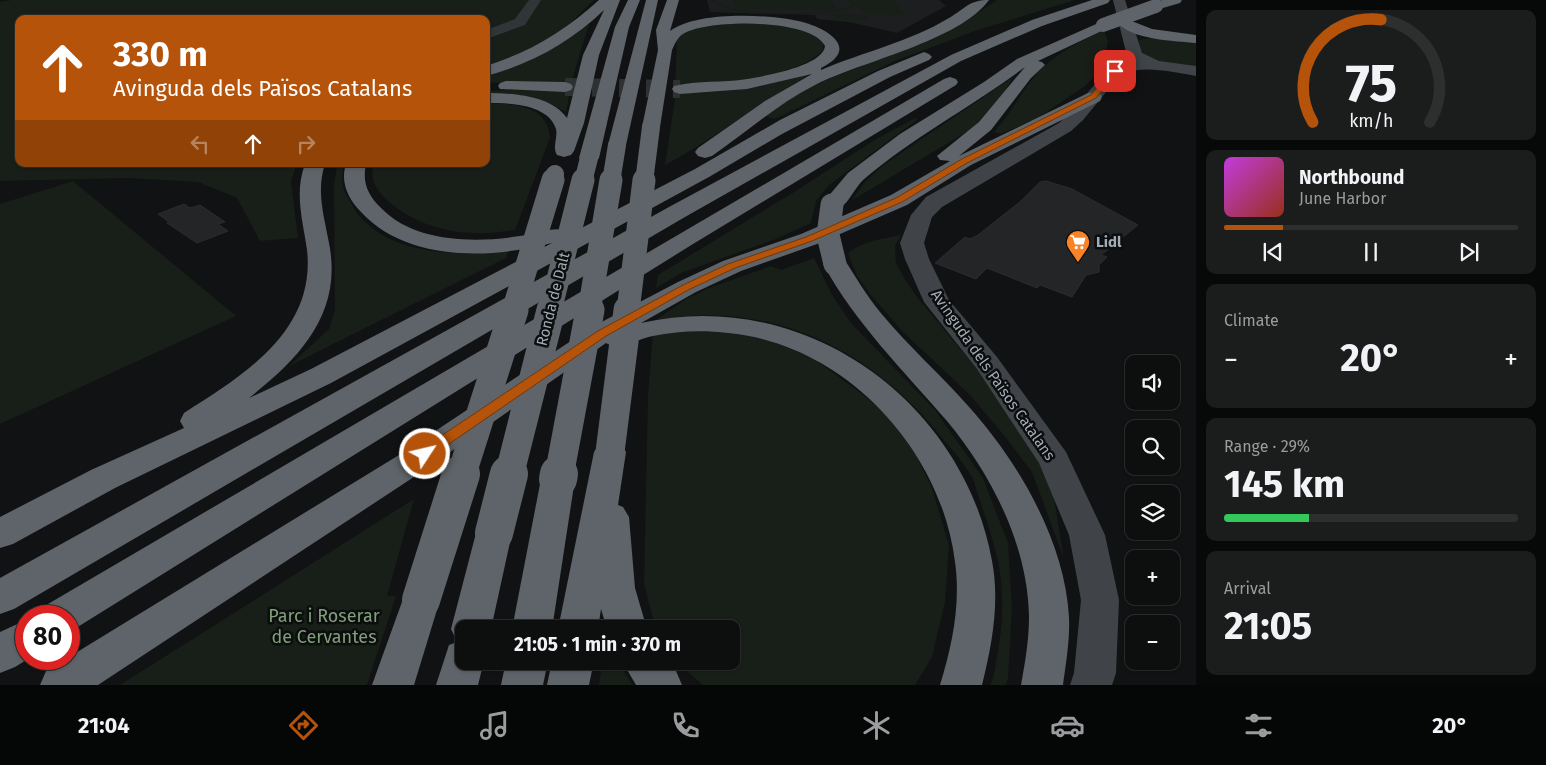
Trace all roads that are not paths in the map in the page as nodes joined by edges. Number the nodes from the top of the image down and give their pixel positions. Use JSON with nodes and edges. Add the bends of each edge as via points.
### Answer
{"nodes":[{"id":1,"x":534,"y":0,"type":"edge"},
{"id":2,"x":606,"y":0,"type":"edge"},
{"id":3,"x":614,"y":0,"type":"edge"},
{"id":4,"x":634,"y":0,"type":"edge"},
{"id":5,"x":652,"y":0,"type":"edge"},
{"id":6,"x":673,"y":0,"type":"edge"},
{"id":7,"x":983,"y":0,"type":"edge"},
{"id":8,"x":1176,"y":0,"type":"edge"},
{"id":9,"x":1153,"y":3,"type":"edge"},
{"id":10,"x":1112,"y":14,"type":"edge"},
{"id":11,"x":954,"y":21,"type":"junction"},
{"id":12,"x":490,"y":33,"type":"edge"},
{"id":13,"x":1074,"y":37,"type":"junction"},
{"id":14,"x":1196,"y":41,"type":"edge"},
{"id":15,"x":665,"y":50,"type":"junction"},
{"id":16,"x":1155,"y":65,"type":"junction"},
{"id":17,"x":490,"y":70,"type":"edge"},
{"id":18,"x":1115,"y":71,"type":"junction"},
{"id":19,"x":1196,"y":71,"type":"edge"},
{"id":20,"x":792,"y":74,"type":"junction"},
{"id":21,"x":490,"y":87,"type":"edge"},
{"id":22,"x":565,"y":87,"type":"tunnel mouth"},
{"id":23,"x":680,"y":89,"type":"tunnel mouth"},
{"id":24,"x":1094,"y":96,"type":"junction"},
{"id":25,"x":490,"y":98,"type":"edge"},
{"id":26,"x":786,"y":124,"type":"junction"},
{"id":27,"x":570,"y":161,"type":"junction"},
{"id":28,"x":314,"y":167,"type":"edge"},
{"id":29,"x":355,"y":167,"type":"edge"},
{"id":30,"x":841,"y":214,"type":"junction"},
{"id":31,"x":466,"y":245,"type":"junction"},
{"id":32,"x":495,"y":406,"type":"junction"},
{"id":33,"x":610,"y":452,"type":"junction"},
{"id":34,"x":102,"y":479,"type":"junction"},
{"id":35,"x":0,"y":534,"type":"edge"},
{"id":36,"x":0,"y":597,"type":"edge"},
{"id":37,"x":80,"y":605,"type":"edge"},
{"id":38,"x":473,"y":620,"type":"edge"},
{"id":39,"x":534,"y":620,"type":"edge"},
{"id":40,"x":580,"y":620,"type":"edge"},
{"id":41,"x":624,"y":620,"type":"edge"},
{"id":42,"x":15,"y":645,"type":"edge"},
{"id":43,"x":0,"y":654,"type":"edge"},
{"id":44,"x":461,"y":670,"type":"edge"},
{"id":45,"x":525,"y":670,"type":"edge"},
{"id":46,"x":571,"y":670,"type":"edge"},
{"id":47,"x":650,"y":670,"type":"edge"},
{"id":48,"x":61,"y":685,"type":"edge"},
{"id":49,"x":394,"y":685,"type":"edge"},
{"id":50,"x":457,"y":685,"type":"edge"},
{"id":51,"x":522,"y":685,"type":"edge"},
{"id":52,"x":568,"y":685,"type":"edge"},
{"id":53,"x":661,"y":685,"type":"edge"},
{"id":54,"x":960,"y":685,"type":"edge"},
{"id":55,"x":1042,"y":685,"type":"edge"},
{"id":56,"x":1091,"y":685,"type":"edge"}],
"edges":[{"from":1,"to":12,"type":"street","via":[[520,22]]},
{"from":2,"to":17,"type":"highway","via":[[574,30],[553,44]]},
{"from":3,"to":27,"type":"highway","via":[[591,54]]},
{"from":4,"to":27,"type":"highway","name":"Ronda de Dalt"},
{"from":5,"to":39,"type":"highway","bridge":true,"via":[[617,145]]},
{"from":6,"to":15,"type":"highway","via":[[663,30]]},
{"from":7,"to":11,"type":"highway"},
{"from":8,"to":9,"type":"highway"},
{"from":9,"to":10,"type":"highway","bridge":true},
{"from":10,"to":13,"type":"highway"},
{"from":10,"to":14,"type":"highway","via":[[1132,28]]},
{"from":10,"to":14,"type":"street","via":[[1136,36]]},
{"from":10,"to":16,"type":"street","via":[[1135,56]]},
{"from":10,"to":18,"type":"street","via":[[1118,51]]},
{"from":10,"to":26,"type":"highway","via":[[1029,18],[884,74]]},
{"from":10,"to":36,"type":"highway","via":[[1037,23],[956,58]]},
{"from":10,"to":37,"type":"highway","via":[[1012,49],[893,114]]},
{"from":11,"to":20,"type":"highway","via":[[870,53]]},
{"from":11,"to":31,"type":"highway","via":[[906,45],[809,81],[702,154],[579,217],[526,236]]},
{"from":13,"to":30,"type":"highway","via":[[1026,75],[985,126],[938,163]]},
{"from":13,"to":30,"type":"highway","via":[[1022,62],[854,177]]},
{"from":15,"to":20,"type":"highway","via":[[674,34],[685,28],[704,22],[731,20],[764,20],[795,25],[830,41],[832,51],[826,59]]},
{"from":15,"to":33,"type":"highway","bridge":true,"via":[[651,127]]},
{"from":16,"to":18,"type":"street"},
{"from":16,"to":19,"type":"street"},
{"from":18,"to":24,"type":"street","name":"Avinguda dels Països Catalans"},
{"from":20,"to":23,"type":"highway","via":[[747,84]]},
{"from":21,"to":22,"type":"highway"},
{"from":24,"to":30,"type":"highway","via":[[964,161],[899,200]]},
{"from":24,"to":56,"type":"street","name":"Avinguda dels Països Catalans","via":[[1077,116],[1054,134],[934,202],[922,215],[912,244],[937,302],[987,363],[1054,460],[1087,535],[1100,600],[1095,673]]},
{"from":25,"to":27,"type":"highway","via":[[524,101],[554,114],[564,127]]},
{"from":26,"to":31,"type":"highway","via":[[557,235],[502,246]]},
{"from":26,"to":34,"type":"highway","via":[[702,173],[321,376]]},
{"from":27,"to":38,"type":"highway","name":"Ronda de Dalt","bridge":true},
{"from":27,"to":49,"type":"highway","bridge":true,"via":[[504,341]]},
{"from":28,"to":34,"type":"highway","via":[[310,195],[319,249],[320,283],[316,302],[305,324],[278,355],[220,405]]},
{"from":29,"to":31,"type":"highway","via":[[353,176],[356,189],[365,206],[392,227],[439,243]]},
{"from":30,"to":32,"type":"highway","via":[[687,287],[602,333]]},
{"from":30,"to":55,"type":"highway","bridge":true,"via":[[827,232],[835,264],[846,285],[879,330],[982,443],[1025,517],[1038,556],[1048,607]]},
{"from":32,"to":48,"type":"highway","via":[[411,463]]},
{"from":32,"to":54,"type":"highway","via":[[604,343],[651,328],[674,325],[717,324],[767,331],[799,342],[845,366],[877,389],[916,430],[959,502],[969,535],[976,588],[976,617]]},
{"from":33,"to":40,"type":"highway"},
{"from":33,"to":41,"type":"highway","via":[[612,560],[616,592]]},
{"from":34,"to":35,"type":"highway"},
{"from":42,"to":43,"type":"highway"},
{"from":44,"to":50,"type":"highway"},
{"from":45,"to":51,"type":"highway"},
{"from":46,"to":52,"type":"highway"},
{"from":47,"to":53,"type":"highway"}]}
